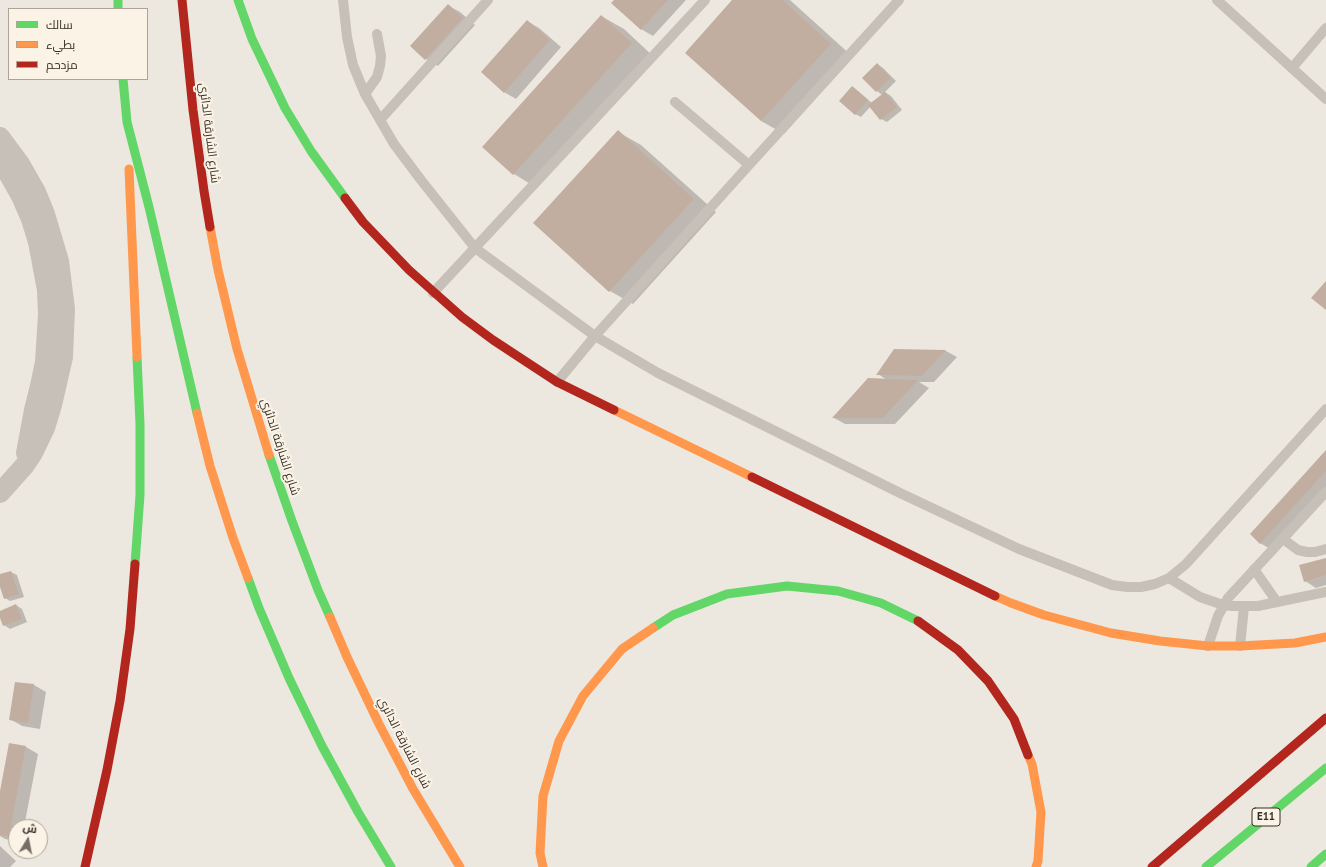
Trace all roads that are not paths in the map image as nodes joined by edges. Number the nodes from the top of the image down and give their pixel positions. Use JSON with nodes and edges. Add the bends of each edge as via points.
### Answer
{"nodes":[{"id":1,"x":182,"y":0,"type":"edge"},
{"id":2,"x":238,"y":0,"type":"edge"},
{"id":3,"x":344,"y":0,"type":"edge"},
{"id":4,"x":488,"y":0,"type":"edge"},
{"id":5,"x":705,"y":0,"type":"edge"},
{"id":6,"x":899,"y":0,"type":"edge"},
{"id":7,"x":1217,"y":0,"type":"edge"},
{"id":8,"x":1326,"y":28,"type":"edge"},
{"id":9,"x":378,"y":34,"type":"dead end"},
{"id":10,"x":1292,"y":68,"type":"junction"},
{"id":11,"x":123,"y":80,"type":"edge"},
{"id":12,"x":365,"y":94,"type":"junction"},
{"id":13,"x":1326,"y":99,"type":"edge"},
{"id":14,"x":675,"y":102,"type":"dead end"},
{"id":15,"x":380,"y":120,"type":"junction"},
{"id":16,"x":127,"y":122,"type":"junction"},
{"id":17,"x":0,"y":137,"type":"edge"},
{"id":18,"x":0,"y":159,"type":"edge"},
{"id":19,"x":749,"y":165,"type":"junction"},
{"id":20,"x":475,"y":248,"type":"junction"},
{"id":21,"x":433,"y":293,"type":"junction"},
{"id":22,"x":595,"y":336,"type":"junction"},
{"id":23,"x":557,"y":382,"type":"junction"},
{"id":24,"x":1326,"y":409,"type":"edge"},
{"id":25,"x":25,"y":465,"type":"junction"},
{"id":26,"x":1326,"y":492,"type":"edge"},
{"id":27,"x":0,"y":493,"type":"edge"},
{"id":28,"x":1283,"y":539,"type":"junction"},
{"id":29,"x":1326,"y":549,"type":"edge"},
{"id":30,"x":1254,"y":569,"type":"junction"},
{"id":31,"x":1169,"y":578,"type":"junction"},
{"id":32,"x":1326,"y":592,"type":"edge"},
{"id":33,"x":1277,"y":602,"type":"junction"},
{"id":34,"x":1223,"y":605,"type":"junction"},
{"id":35,"x":1244,"y":607,"type":"junction"},
{"id":36,"x":1326,"y":637,"type":"edge"},
{"id":37,"x":1208,"y":646,"type":"junction"},
{"id":38,"x":1240,"y":646,"type":"junction"},
{"id":39,"x":1326,"y":718,"type":"edge"},
{"id":40,"x":1326,"y":768,"type":"edge"},
{"id":41,"x":1326,"y":854,"type":"edge"},
{"id":42,"x":84,"y":867,"type":"edge"},
{"id":43,"x":391,"y":867,"type":"edge"},
{"id":44,"x":460,"y":867,"type":"edge"},
{"id":45,"x":543,"y":867,"type":"edge"},
{"id":46,"x":1036,"y":867,"type":"edge"},
{"id":47,"x":1152,"y":867,"type":"edge"},
{"id":48,"x":1206,"y":867,"type":"edge"},
{"id":49,"x":1311,"y":867,"type":"edge"}],
"edges":[{"from":1,"to":44,"type":"main road","name":"شارع الشارقة الدائري","via":[[193,110],[218,270],[237,349],[268,452],[318,590],[347,657],[413,789]]},
{"from":2,"to":21,"type":"main road","via":[[252,39],[285,108],[312,151],[363,222]]},
{"from":3,"to":12,"type":"lane","via":[[347,37],[353,64]]},
{"from":4,"to":15,"type":"lane"},
{"from":5,"to":20,"type":"lane"},
{"from":6,"to":19,"type":"lane"},
{"from":7,"to":10,"type":"lane"},
{"from":8,"to":10,"type":"lane"},
{"from":9,"to":12,"type":"lane","via":[[380,66],[377,77]]},
{"from":10,"to":13,"type":"lane"},
{"from":11,"to":16,"type":"main road"},
{"from":12,"to":15,"type":"lane"},
{"from":14,"to":19,"type":"lane"},
{"from":15,"to":20,"type":"lane","via":[[420,180]]},
{"from":16,"to":42,"type":"main road","via":[[140,424],[138,541],[120,701]]},
{"from":16,"to":43,"type":"main road","via":[[210,466],[233,538],[289,678],[322,746]]},
{"from":17,"to":25,"type":"street","via":[[20,164],[45,214],[59,261],[65,309],[63,357],[55,393],[40,441]]},
{"from":18,"to":25,"type":"street","via":[[31,219],[47,290],[45,362]]},
{"from":19,"to":22,"type":"lane"},
{"from":20,"to":21,"type":"lane"},
{"from":20,"to":22,"type":"lane"},
{"from":21,"to":23,"type":"main road","via":[[493,340]]},
{"from":22,"to":23,"type":"lane"},
{"from":22,"to":31,"type":"lane","via":[[658,373],[900,494],[1019,550],[1112,585],[1141,587]]},
{"from":23,"to":37,"type":"main road","via":[[1011,603],[1064,621],[1111,633]]},
{"from":24,"to":31,"type":"lane","via":[[1186,564]]},
{"from":25,"to":27,"type":"street"},
{"from":26,"to":28,"type":"lane"},
{"from":28,"to":29,"type":"lane","via":[[1298,550],[1315,552]]},
{"from":28,"to":30,"type":"lane"},
{"from":30,"to":33,"type":"lane"},
{"from":30,"to":34,"type":"lane"},
{"from":31,"to":34,"type":"lane","via":[[1200,597]]},
{"from":32,"to":33,"type":"lane"},
{"from":33,"to":35,"type":"lane"},
{"from":34,"to":35,"type":"lane"},
{"from":34,"to":37,"type":"lane"},
{"from":35,"to":38,"type":"lane"},
{"from":36,"to":38,"type":"main road"},
{"from":37,"to":38,"type":"main road"},
{"from":39,"to":47,"type":"main road"},
{"from":40,"to":48,"type":"main road","number":"E11"},
{"from":41,"to":49,"type":"main road"},
{"from":45,"to":46,"type":"main road","via":[[540,853],[543,796],[559,741],[583,696],[622,649],[673,615],[727,594],[787,586],[838,591],[881,603],[920,622],[952,645],[988,681],[1014,719],[1032,764],[1041,812]]}]}
